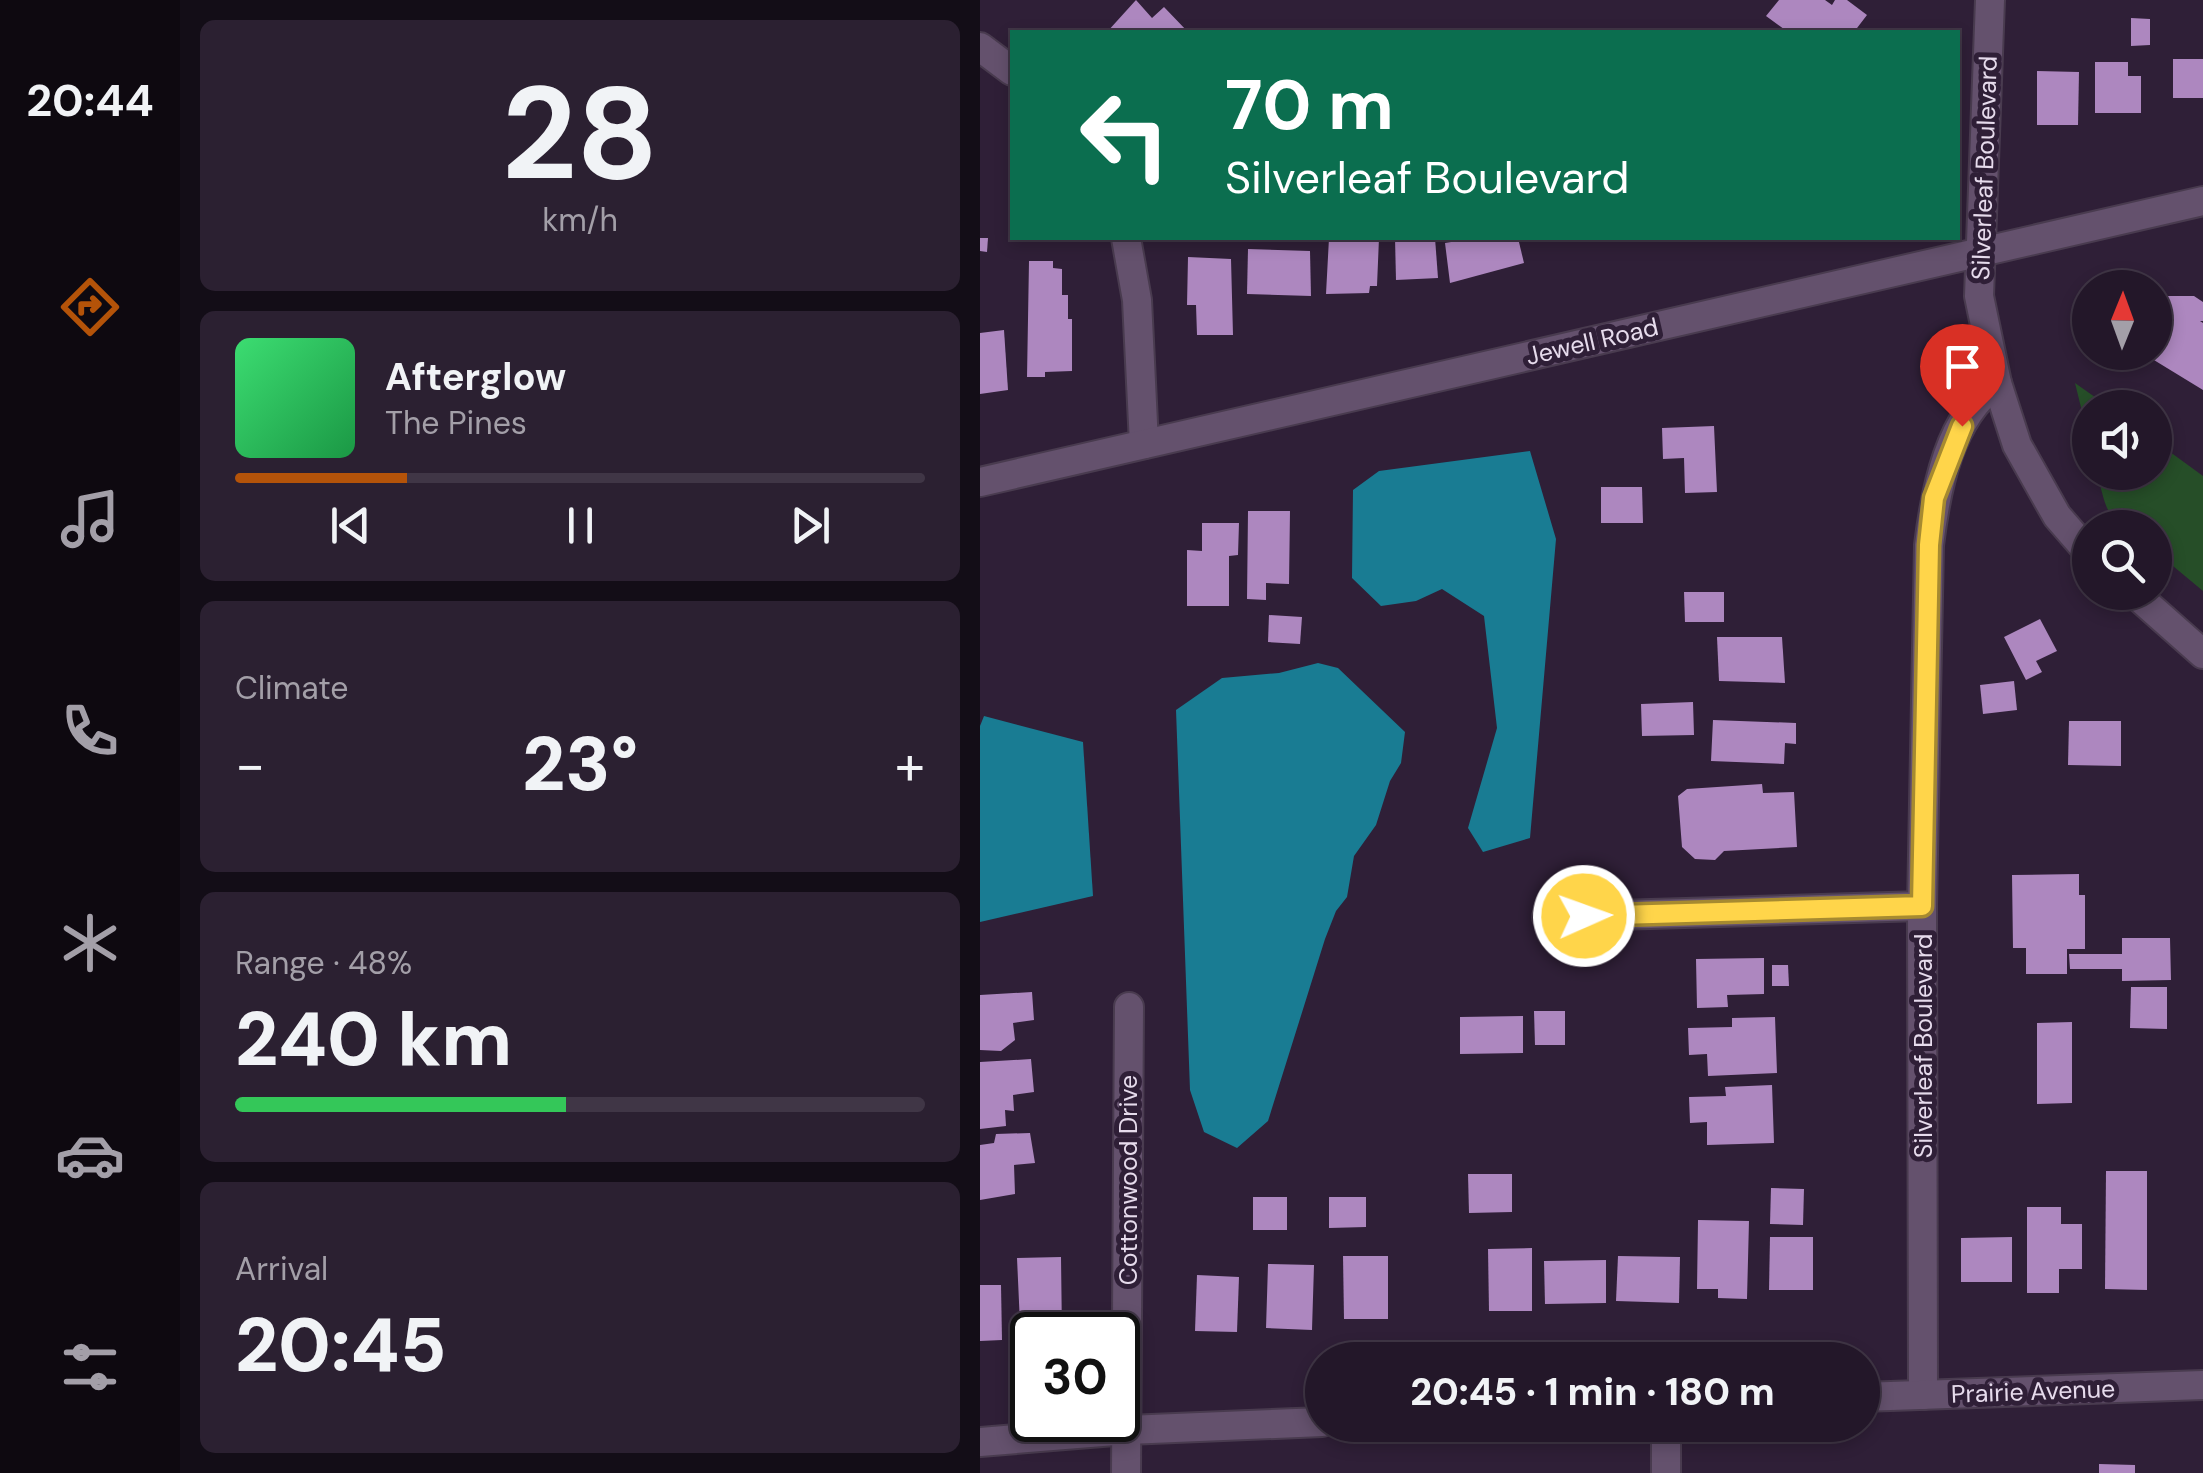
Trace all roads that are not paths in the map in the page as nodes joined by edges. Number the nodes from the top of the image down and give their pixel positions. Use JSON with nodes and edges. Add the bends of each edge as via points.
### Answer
{"nodes":[{"id":1,"x":1990,"y":0,"type":"edge"},
{"id":2,"x":980,"y":47,"type":"edge"},
{"id":3,"x":1010,"y":70,"type":"edge"},
{"id":4,"x":2203,"y":201,"type":"edge"},
{"id":5,"x":1126,"y":240,"type":"edge"},
{"id":6,"x":1980,"y":251,"type":"junction"},
{"id":7,"x":1997,"y":383,"type":"junction"},
{"id":8,"x":1144,"y":444,"type":"junction"},
{"id":9,"x":980,"y":482,"type":"edge"},
{"id":10,"x":2072,"y":533,"type":"edge"},
{"id":11,"x":2153,"y":610,"type":"edge"},
{"id":12,"x":2203,"y":654,"type":"edge"},
{"id":13,"x":1922,"y":906,"type":"junction"},
{"id":14,"x":1547,"y":917,"type":"dead end"},
{"id":15,"x":1129,"y":1008,"type":"dead end"},
{"id":16,"x":1128,"y":1312,"type":"edge"},
{"id":17,"x":2203,"y":1385,"type":"edge"},
{"id":18,"x":1923,"y":1395,"type":"junction"},
{"id":19,"x":1880,"y":1397,"type":"edge"},
{"id":20,"x":1305,"y":1423,"type":"edge"},
{"id":21,"x":1140,"y":1429,"type":"edge"},
{"id":22,"x":1010,"y":1440,"type":"edge"},
{"id":23,"x":980,"y":1442,"type":"edge"},
{"id":24,"x":1127,"y":1442,"type":"edge"},
{"id":25,"x":1666,"y":1442,"type":"edge"},
{"id":26,"x":1126,"y":1473,"type":"edge"},
{"id":27,"x":1666,"y":1473,"type":"edge"}],
"edges":[{"from":1,"to":6,"type":"street","name":"Silverleaf Boulevard"},
{"from":2,"to":3,"type":"street"},
{"from":4,"to":6,"type":"street","name":"Jewell Road"},
{"from":5,"to":8,"type":"street","via":[[1137,300]]},
{"from":6,"to":7,"type":"street","name":"Silverleaf Boulevard","via":[[1980,296]]},
{"from":6,"to":8,"type":"street","name":"Jewell Road"},
{"from":7,"to":10,"type":"street","via":[[2017,445]]},
{"from":7,"to":13,"type":"street","name":"Silverleaf Boulevard","via":[[1975,400],[1934,498]]},
{"from":8,"to":9,"type":"street","name":"Jewell Road"},
{"from":11,"to":12,"type":"street"},
{"from":13,"to":14,"type":"street"},
{"from":13,"to":18,"type":"street","name":"Silverleaf Boulevard"},
{"from":15,"to":16,"type":"street","name":"Cottonwood Drive"},
{"from":17,"to":18,"type":"street","name":"Prairie Avenue"},
{"from":18,"to":19,"type":"street","name":"Prairie Avenue"},
{"from":20,"to":21,"type":"street"},
{"from":22,"to":23,"type":"street"},
{"from":24,"to":26,"type":"street","name":"Cottonwood Drive"},
{"from":25,"to":27,"type":"street"}]}
